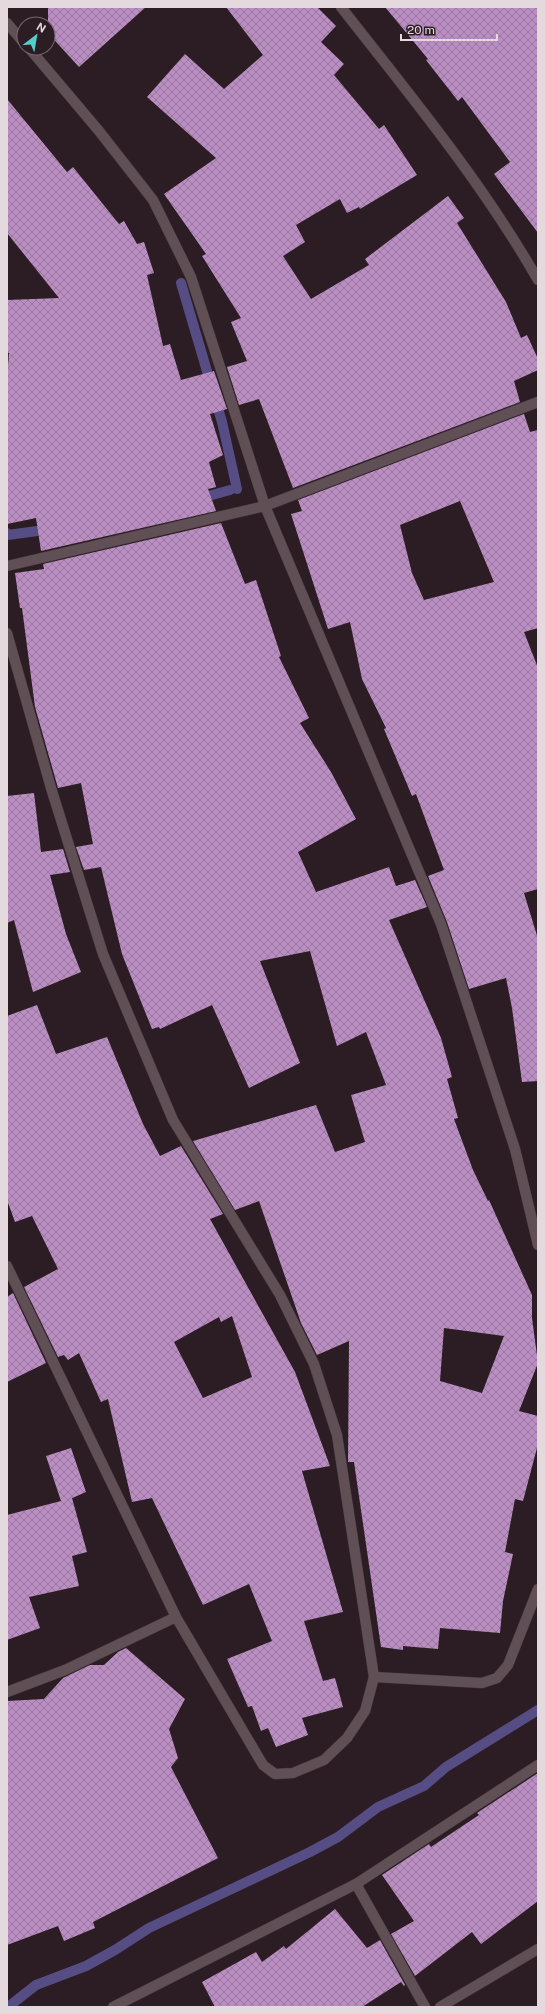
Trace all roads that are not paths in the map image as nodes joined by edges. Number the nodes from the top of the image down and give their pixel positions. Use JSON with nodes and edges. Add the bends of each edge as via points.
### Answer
{"nodes":[{"id":1,"x":340,"y":7,"type":"edge"},
{"id":2,"x":7,"y":23,"type":"edge"},
{"id":3,"x":16,"y":34,"type":"edge"},
{"id":4,"x":36,"y":56,"type":"edge"},
{"id":5,"x":538,"y":280,"type":"edge"},
{"id":6,"x":538,"y":402,"type":"edge"},
{"id":7,"x":265,"y":506,"type":"junction"},
{"id":8,"x":7,"y":566,"type":"edge"},
{"id":9,"x":7,"y":634,"type":"edge"},
{"id":10,"x":538,"y":1245,"type":"edge"},
{"id":11,"x":7,"y":1266,"type":"edge"},
{"id":12,"x":538,"y":1589,"type":"edge"},
{"id":13,"x":176,"y":1617,"type":"junction"},
{"id":14,"x":374,"y":1677,"type":"junction"},
{"id":15,"x":7,"y":1692,"type":"edge"},
{"id":16,"x":538,"y":1765,"type":"edge"},
{"id":17,"x":356,"y":1884,"type":"junction"},
{"id":18,"x":538,"y":1949,"type":"edge"},
{"id":19,"x":446,"y":2006,"type":"edge"},
{"id":20,"x":113,"y":2007,"type":"edge"},
{"id":21,"x":425,"y":2007,"type":"edge"}],
"edges":[{"from":1,"to":5,"type":"street","via":[[446,140]]},
{"from":2,"to":3,"type":"street"},
{"from":4,"to":7,"type":"street","via":[[153,200],[191,277]]},
{"from":6,"to":7,"type":"street"},
{"from":7,"to":8,"type":"street"},
{"from":7,"to":10,"type":"street","via":[[440,924],[515,1149]]},
{"from":9,"to":14,"type":"street","via":[[51,788],[103,954],[172,1120],[280,1295],[314,1364],[337,1435]]},
{"from":11,"to":13,"type":"street"},
{"from":12,"to":14,"type":"street","via":[[508,1665],[497,1678],[482,1682]]},
{"from":13,"to":14,"type":"street","via":[[263,1765],[275,1774],[293,1774],[324,1760],[348,1738],[365,1711]]},
{"from":13,"to":15,"type":"street","via":[[64,1670]]},
{"from":16,"to":17,"type":"street"},
{"from":17,"to":20,"type":"street"},
{"from":17,"to":21,"type":"street"},
{"from":18,"to":19,"type":"street"}]}
